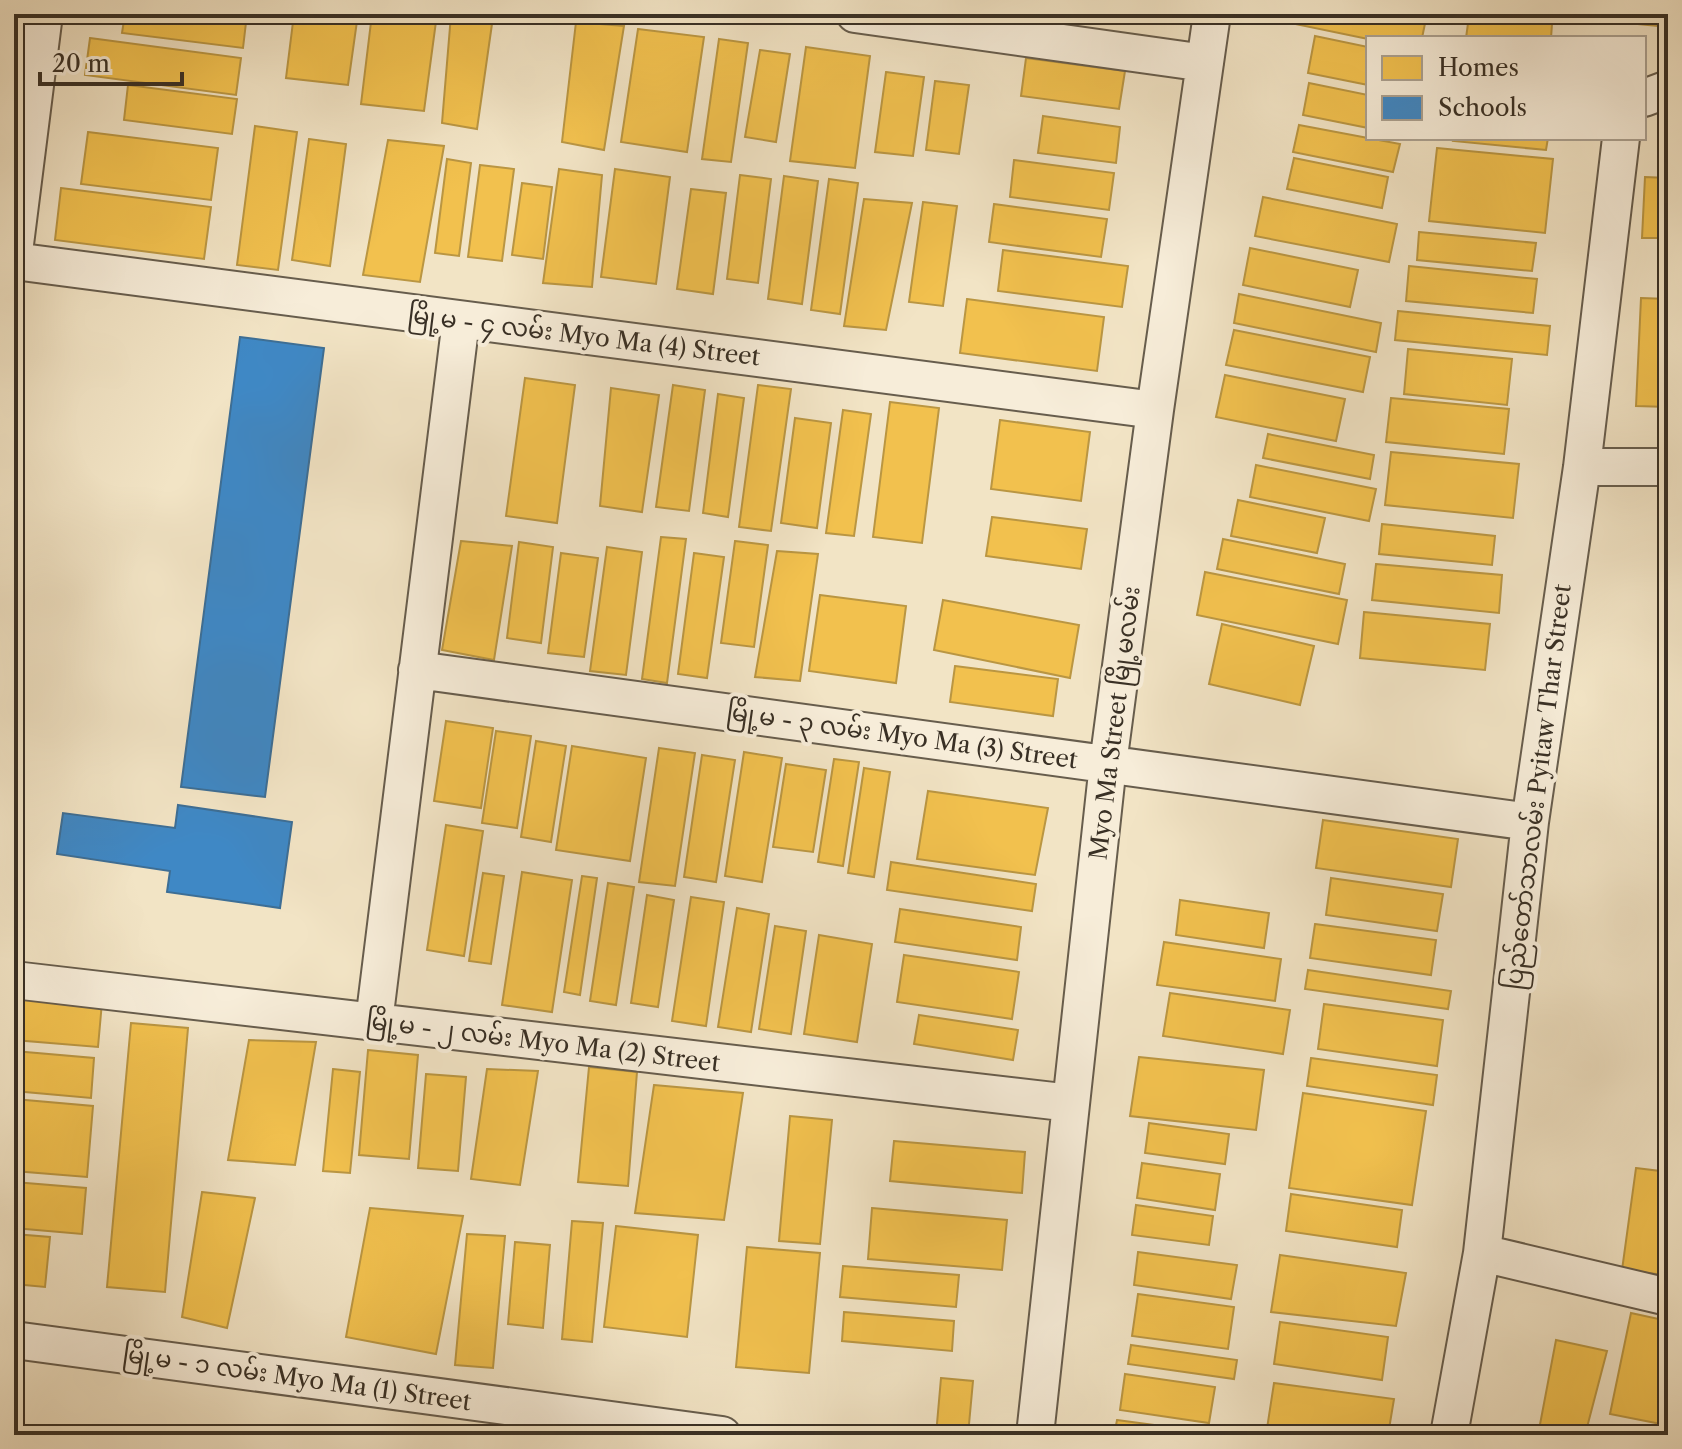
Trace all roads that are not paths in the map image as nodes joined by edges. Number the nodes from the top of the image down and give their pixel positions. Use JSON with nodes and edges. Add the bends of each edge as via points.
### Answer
{"nodes":[{"id":1,"x":44,"y":14,"type":"edge"},
{"id":2,"x":855,"y":14,"type":"edge"},
{"id":3,"x":1212,"y":14,"type":"edge"},
{"id":4,"x":1205,"y":63,"type":"junction"},
{"id":5,"x":1668,"y":89,"type":"edge"},
{"id":6,"x":1646,"y":97,"type":"edge"},
{"id":7,"x":1621,"y":140,"type":"edge"},
{"id":8,"x":14,"y":252,"type":"edge"},
{"id":9,"x":14,"y":261,"type":"edge"},
{"id":10,"x":461,"y":320,"type":"junction"},
{"id":11,"x":1155,"y":410,"type":"junction"},
{"id":12,"x":1582,"y":467,"type":"junction"},
{"id":13,"x":1668,"y":467,"type":"edge"},
{"id":14,"x":417,"y":670,"type":"junction"},
{"id":15,"x":1108,"y":764,"type":"junction"},
{"id":16,"x":1530,"y":822,"type":"junction"},
{"id":17,"x":14,"y":980,"type":"edge"},
{"id":18,"x":374,"y":1022,"type":"junction"},
{"id":19,"x":1071,"y":1103,"type":"junction"},
{"id":20,"x":1482,"y":1253,"type":"junction"},
{"id":21,"x":1668,"y":1297,"type":"edge"},
{"id":22,"x":14,"y":1340,"type":"edge"},
{"id":23,"x":722,"y":1435,"type":"edge"},
{"id":24,"x":1035,"y":1435,"type":"edge"},
{"id":25,"x":1449,"y":1435,"type":"edge"}],
"edges":[{"from":1,"to":8,"type":"street"},
{"from":2,"to":4,"type":"street"},
{"from":3,"to":4,"type":"street","name":"Myo Ma Street မြို့မလမ်း"},
{"from":4,"to":11,"type":"street","name":"Myo Ma Street မြို့မလမ်း"},
{"from":5,"to":6,"type":"street"},
{"from":7,"to":12,"type":"street","name":"ပြည်တော်သာလမ်း Pyitaw Thar Street"},
{"from":9,"to":10,"type":"street","name":"မြို့မ - ၄ လမ်း Myo Ma (4) Street"},
{"from":10,"to":11,"type":"street","name":"မြို့မ - ၄ လမ်း Myo Ma (4) Street"},
{"from":10,"to":14,"type":"street"},
{"from":11,"to":15,"type":"street","name":"Myo Ma Street မြို့မလမ်း"},
{"from":12,"to":13,"type":"street"},
{"from":12,"to":16,"type":"street","name":"ပြည်တော်သာလမ်း Pyitaw Thar Street"},
{"from":14,"to":15,"type":"street","name":"မြို့မ - ၃ လမ်း Myo Ma (3) Street"},
{"from":14,"to":18,"type":"street"},
{"from":15,"to":16,"type":"street","name":"မြို့မ - ၃ လမ်း Myo Ma (3) Street"},
{"from":15,"to":19,"type":"street","name":"Myo Ma Street မြို့မလမ်း"},
{"from":16,"to":20,"type":"street","name":"ပြည်တော်သာလမ်း Pyitaw Thar Street"},
{"from":17,"to":18,"type":"street","name":"မြို့မ - ၂ လမ်း Myo Ma (2) Street"},
{"from":18,"to":19,"type":"street","name":"မြို့မ - ၂ လမ်း Myo Ma (2) Street"},
{"from":19,"to":24,"type":"street","name":"Myo Ma Street မြို့မလမ်း"},
{"from":20,"to":21,"type":"street"},
{"from":20,"to":25,"type":"street","name":"ပြည်တော်သာလမ်း Pyitaw Thar Street"},
{"from":22,"to":23,"type":"street","name":"မြို့မ - ၁ လမ်း Myo Ma (1) Street"}]}
